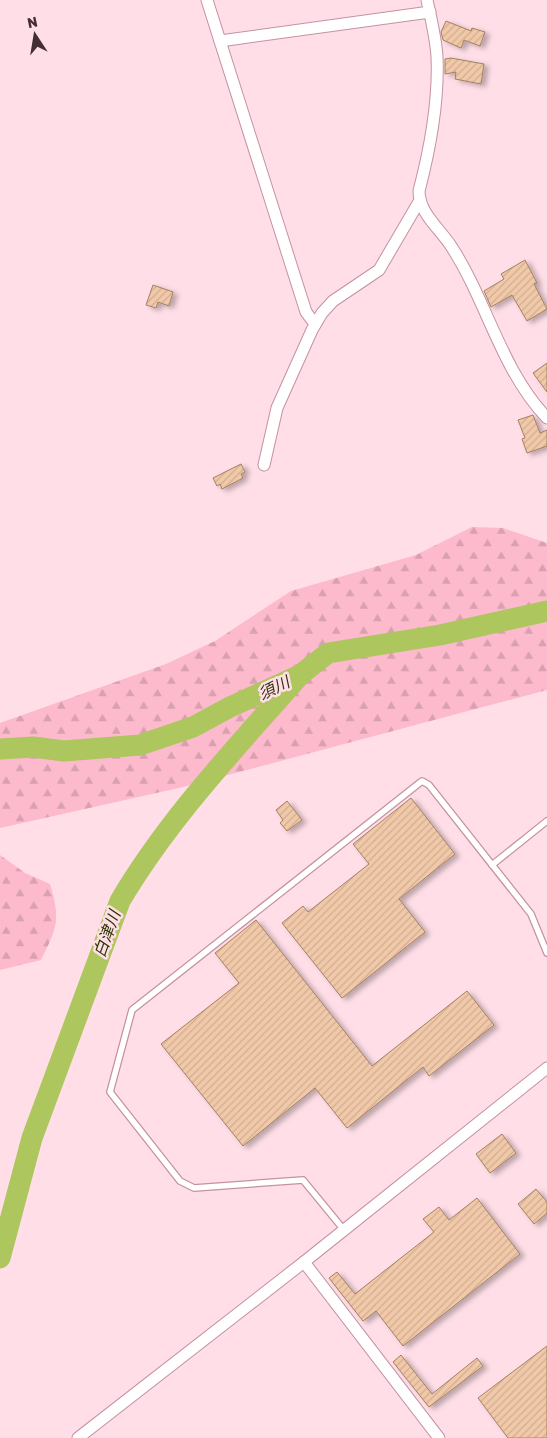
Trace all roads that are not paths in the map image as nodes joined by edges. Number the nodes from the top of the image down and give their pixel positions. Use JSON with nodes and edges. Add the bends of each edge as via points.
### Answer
{"nodes":[{"id":1,"x":207,"y":0,"type":"edge"},
{"id":2,"x":427,"y":0,"type":"edge"},
{"id":3,"x":430,"y":12,"type":"junction"},
{"id":4,"x":220,"y":41,"type":"junction"},
{"id":5,"x":420,"y":200,"type":"junction"},
{"id":6,"x":315,"y":324,"type":"junction"},
{"id":7,"x":547,"y":418,"type":"edge"},
{"id":8,"x":264,"y":465,"type":"dead end"},
{"id":9,"x":547,"y":821,"type":"edge"},
{"id":10,"x":492,"y":864,"type":"junction"},
{"id":11,"x":547,"y":953,"type":"edge"},
{"id":12,"x":547,"y":1068,"type":"edge"},
{"id":13,"x":344,"y":1230,"type":"junction"},
{"id":14,"x":304,"y":1262,"type":"junction"},
{"id":15,"x":78,"y":1438,"type":"edge"},
{"id":16,"x":439,"y":1438,"type":"edge"}],
"edges":[{"from":1,"to":4,"type":"street"},
{"from":2,"to":3,"type":"street"},
{"from":3,"to":4,"type":"street"},
{"from":3,"to":5,"type":"street","via":[[437,70],[434,113]]},
{"from":4,"to":6,"type":"street","via":[[306,312]]},
{"from":5,"to":6,"type":"street","via":[[379,270],[332,301]]},
{"from":5,"to":7,"type":"street","via":[[457,256],[523,389]]},
{"from":6,"to":8,"type":"street","via":[[277,408]]},
{"from":9,"to":10,"type":"lane"},
{"from":10,"to":11,"type":"lane","via":[[530,914]]},
{"from":10,"to":13,"type":"lane","via":[[422,780],[132,1010],[110,1092],[180,1181],[194,1188],[303,1180]]},
{"from":12,"to":13,"type":"street"},
{"from":13,"to":14,"type":"street"},
{"from":14,"to":15,"type":"street"},
{"from":14,"to":16,"type":"street"}]}
